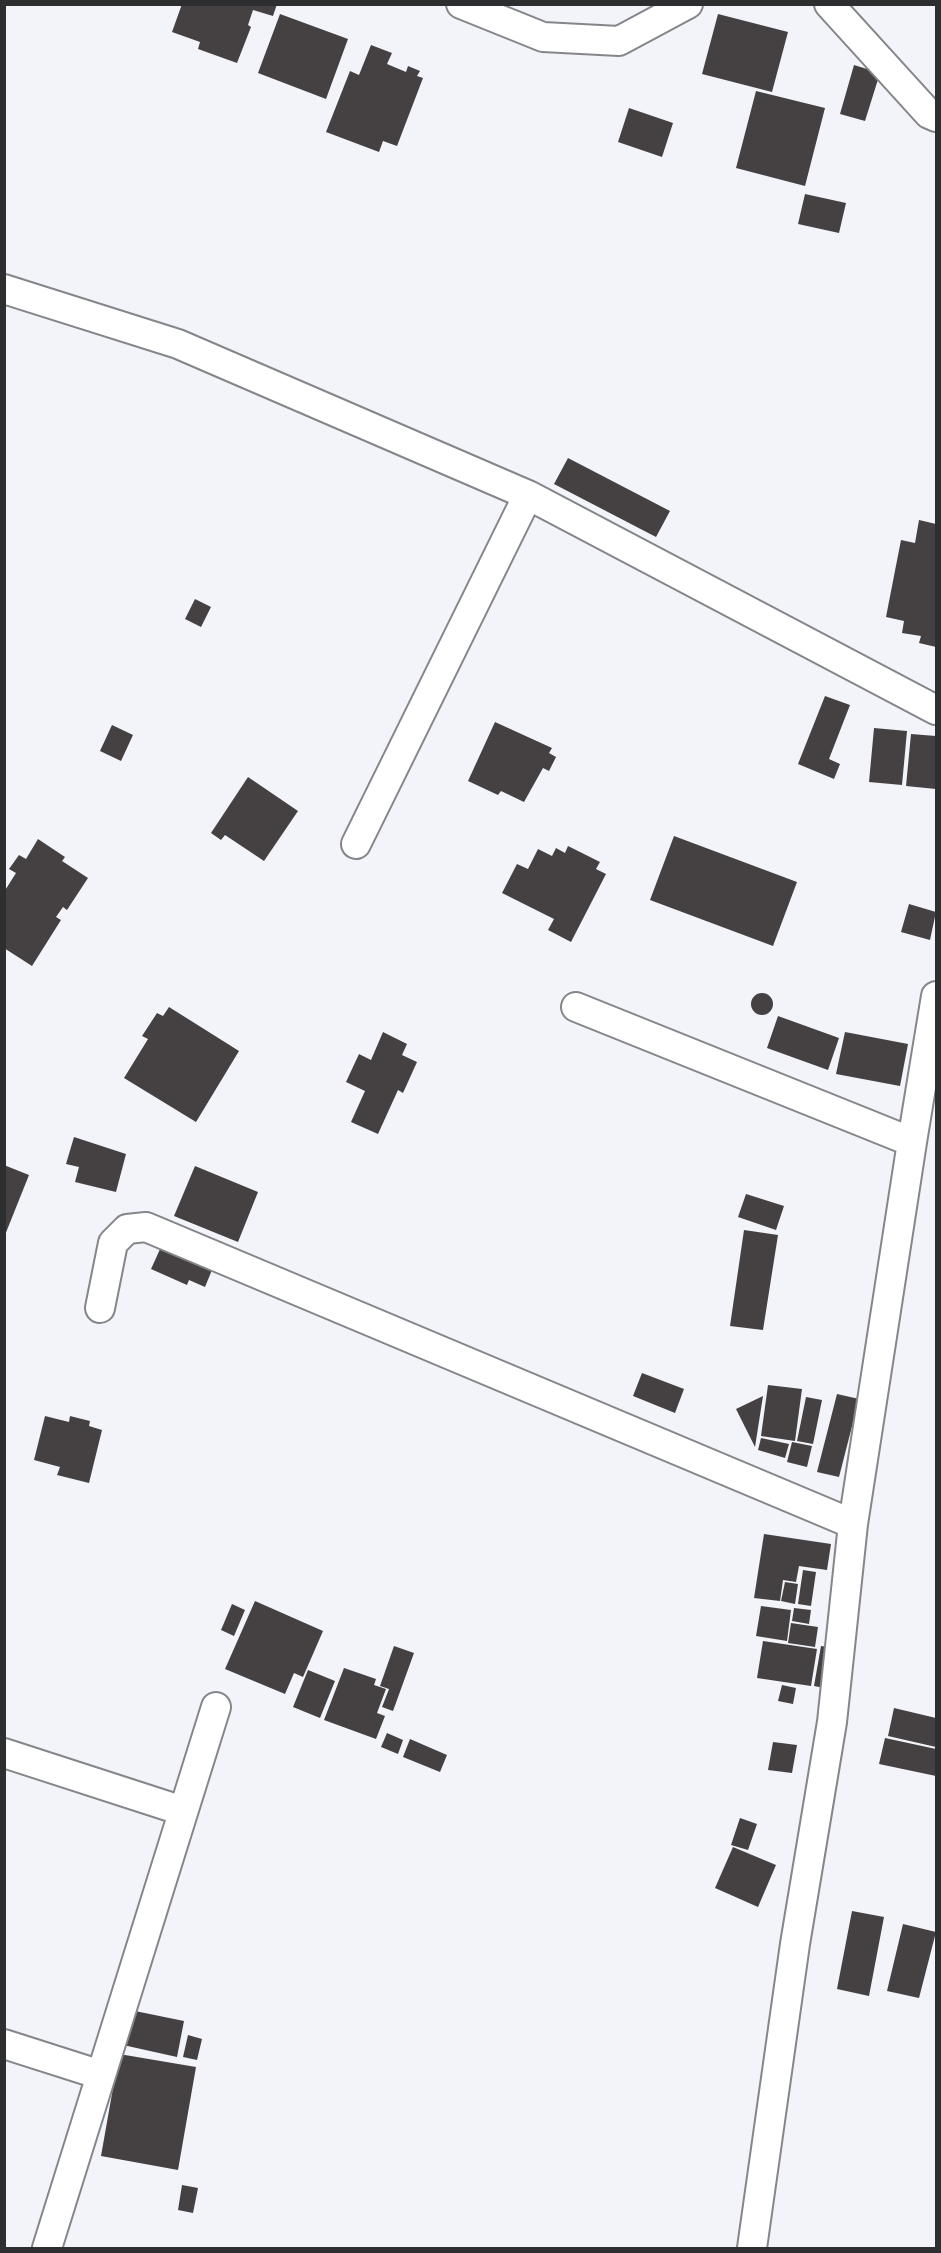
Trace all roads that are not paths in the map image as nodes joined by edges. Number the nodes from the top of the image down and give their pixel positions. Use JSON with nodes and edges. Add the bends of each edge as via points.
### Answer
{"nodes":[{"id":1,"x":461,"y":4,"type":"edge"},
{"id":2,"x":688,"y":4,"type":"edge"},
{"id":3,"x":829,"y":4,"type":"edge"},
{"id":4,"x":936,"y":117,"type":"edge"},
{"id":5,"x":4,"y":289,"type":"edge"},
{"id":6,"x":528,"y":495,"type":"junction"},
{"id":7,"x":936,"y":710,"type":"edge"},
{"id":8,"x":356,"y":844,"type":"dead end"},
{"id":9,"x":936,"y":996,"type":"edge"},
{"id":10,"x":576,"y":1007,"type":"dead end"},
{"id":11,"x":912,"y":1142,"type":"junction"},
{"id":12,"x":100,"y":1308,"type":"dead end"},
{"id":13,"x":853,"y":1524,"type":"junction"},
{"id":14,"x":216,"y":1707,"type":"dead end"},
{"id":15,"x":4,"y":1753,"type":"edge"},
{"id":16,"x":183,"y":1811,"type":"junction"},
{"id":17,"x":4,"y":2044,"type":"edge"},
{"id":18,"x":101,"y":2074,"type":"junction"},
{"id":19,"x":47,"y":2248,"type":"edge"},
{"id":20,"x":752,"y":2248,"type":"edge"}],
"edges":[{"from":1,"to":2,"type":"street","via":[[543,37],[619,41]]},
{"from":3,"to":4,"type":"street","via":[[929,114]]},
{"from":5,"to":6,"type":"street","via":[[178,344]]},
{"from":6,"to":7,"type":"street"},
{"from":6,"to":8,"type":"street"},
{"from":9,"to":11,"type":"street"},
{"from":10,"to":11,"type":"street"},
{"from":11,"to":13,"type":"street"},
{"from":12,"to":13,"type":"street","via":[[113,1243],[127,1229],[146,1227]]},
{"from":13,"to":20,"type":"street","via":[[832,1722],[795,1944]]},
{"from":14,"to":16,"type":"street"},
{"from":15,"to":16,"type":"street"},
{"from":16,"to":18,"type":"street"},
{"from":17,"to":18,"type":"street"},
{"from":18,"to":19,"type":"street"}]}
